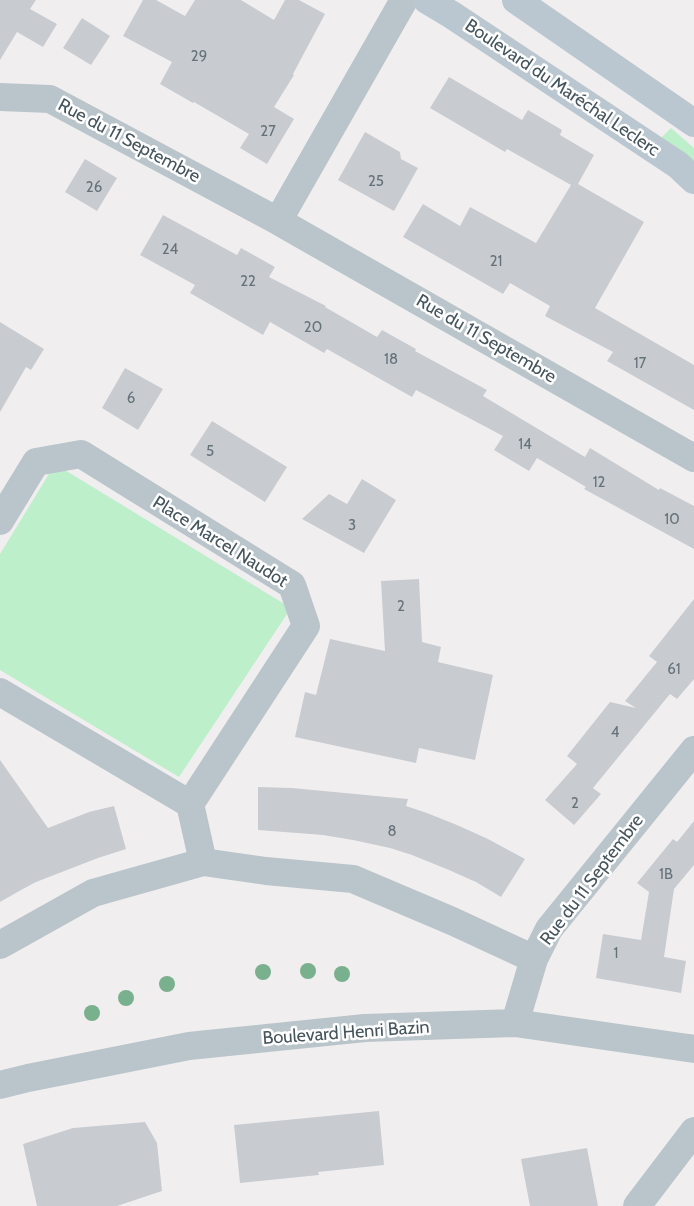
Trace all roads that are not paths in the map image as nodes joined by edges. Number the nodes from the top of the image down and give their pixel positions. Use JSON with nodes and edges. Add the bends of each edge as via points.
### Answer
{"nodes":[{"id":1,"x":404,"y":0,"type":"edge"},
{"id":2,"x":427,"y":0,"type":"edge"},
{"id":3,"x":516,"y":0,"type":"edge"},
{"id":4,"x":0,"y":97,"type":"edge"},
{"id":5,"x":694,"y":123,"type":"edge"},
{"id":6,"x":694,"y":180,"type":"edge"},
{"id":7,"x":278,"y":221,"type":"junction"},
{"id":8,"x":694,"y":458,"type":"edge"},
{"id":9,"x":0,"y":521,"type":"edge"},
{"id":10,"x":0,"y":692,"type":"edge"},
{"id":11,"x":694,"y":750,"type":"edge"},
{"id":12,"x":190,"y":804,"type":"junction"},
{"id":13,"x":203,"y":862,"type":"junction"},
{"id":14,"x":0,"y":945,"type":"edge"},
{"id":15,"x":534,"y":959,"type":"junction"},
{"id":16,"x":515,"y":1023,"type":"junction"},
{"id":17,"x":694,"y":1049,"type":"edge"},
{"id":18,"x":0,"y":1085,"type":"edge"},
{"id":19,"x":694,"y":1130,"type":"edge"},
{"id":20,"x":637,"y":1206,"type":"edge"}],
"edges":[{"from":1,"to":7,"type":"street"},
{"from":2,"to":6,"type":"main road","name":"Boulevard du Maréchal Leclerc","via":[[678,165]]},
{"from":3,"to":5,"type":"main road"},
{"from":4,"to":7,"type":"street","name":"Rue du 11 Septembre","via":[[50,99]]},
{"from":7,"to":8,"type":"street","name":"Rue du 11 Septembre"},
{"from":9,"to":12,"type":"street","name":"Place Marcel Naudot","via":[[36,462],[81,454],[292,585],[306,626]]},
{"from":10,"to":12,"type":"street"},
{"from":11,"to":15,"type":"street","name":"Rue du 11 Septembre","via":[[549,929]]},
{"from":12,"to":13,"type":"street"},
{"from":13,"to":14,"type":"street","via":[[93,894]]},
{"from":13,"to":15,"type":"street","via":[[353,879]]},
{"from":15,"to":16,"type":"street","name":"Rue du 11 Septembre"},
{"from":16,"to":17,"type":"street","name":"Boulevard Henri Bazin"},
{"from":16,"to":18,"type":"street","name":"Boulevard Henri Bazin","via":[[365,1028],[189,1046]]},
{"from":19,"to":20,"type":"street"}]}
